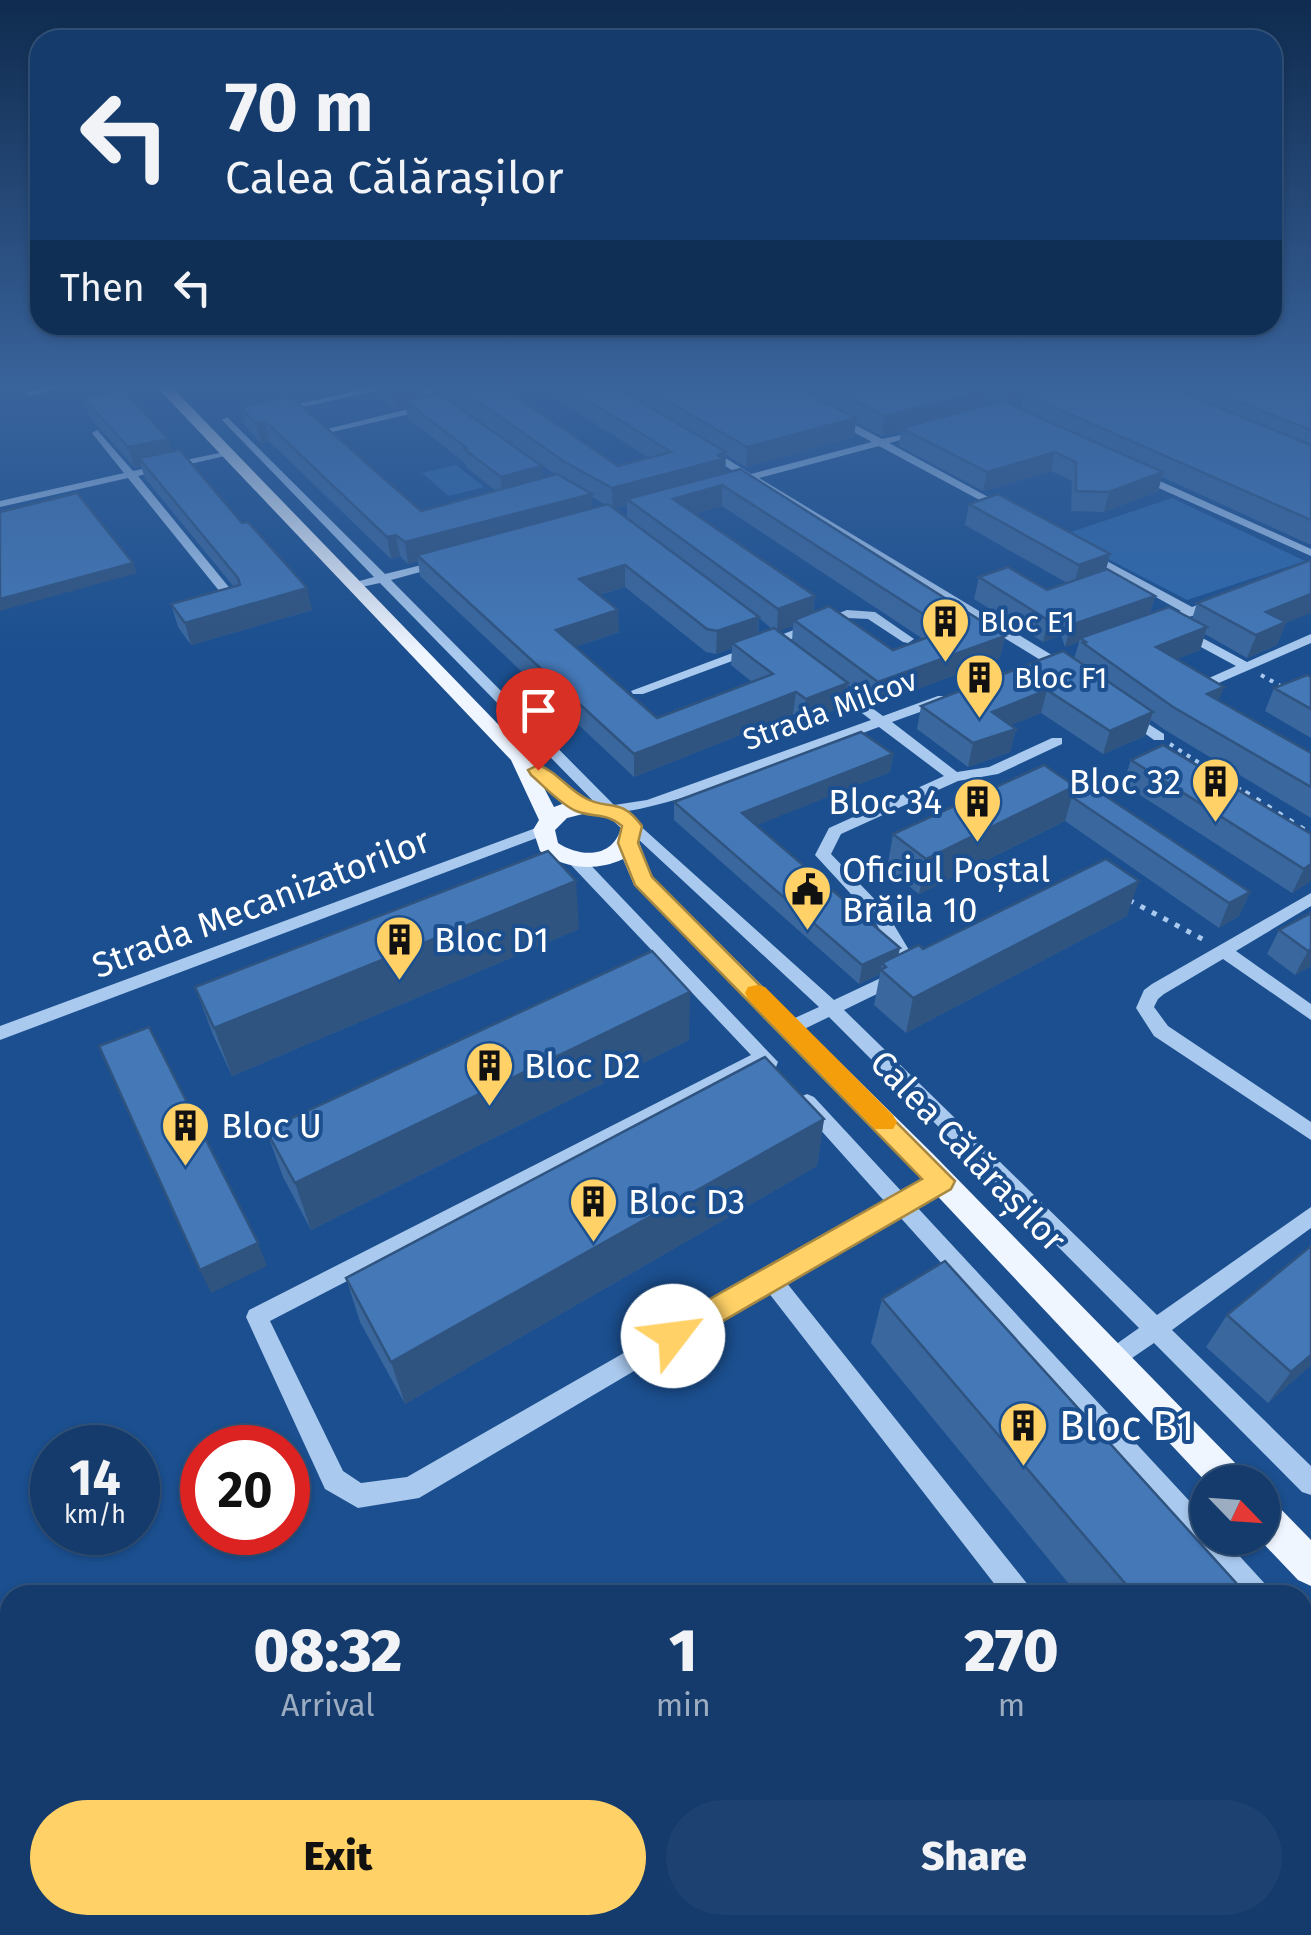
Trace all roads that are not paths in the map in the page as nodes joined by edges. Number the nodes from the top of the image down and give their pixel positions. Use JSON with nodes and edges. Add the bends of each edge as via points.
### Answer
{"nodes":[{"id":1,"x":136,"y":473,"type":"edge"},
{"id":2,"x":246,"y":473,"type":"edge"},
{"id":3,"x":280,"y":473,"type":"edge"},
{"id":4,"x":746,"y":473,"type":"edge"},
{"id":5,"x":761,"y":473,"type":"edge"},
{"id":6,"x":940,"y":473,"type":"edge"},
{"id":7,"x":1136,"y":473,"type":"edge"},
{"id":8,"x":133,"y":474,"type":"junction"},
{"id":9,"x":751,"y":476,"type":"junction"},
{"id":10,"x":715,"y":486,"type":"edge"},
{"id":11,"x":1,"y":503,"type":"edge"},
{"id":12,"x":1020,"y":517,"type":"edge"},
{"id":13,"x":1071,"y":546,"type":"edge"},
{"id":14,"x":1311,"y":554,"type":"edge"},
{"id":15,"x":459,"y":557,"type":"edge"},
{"id":16,"x":385,"y":578,"type":"junction"},
{"id":17,"x":356,"y":586,"type":"junction"},
{"id":18,"x":1226,"y":599,"type":"edge"},
{"id":19,"x":236,"y":605,"type":"edge"},
{"id":20,"x":1192,"y":612,"type":"junction"},
{"id":21,"x":1164,"y":621,"type":"junction"},
{"id":22,"x":1146,"y":628,"type":"edge"},
{"id":23,"x":760,"y":630,"type":"edge"},
{"id":24,"x":1311,"y":638,"type":"edge"},
{"id":25,"x":908,"y":639,"type":"dead end"},
{"id":26,"x":775,"y":641,"type":"junction"},
{"id":27,"x":791,"y":652,"type":"edge"},
{"id":28,"x":1072,"y":654,"type":"edge"},
{"id":29,"x":1054,"y":661,"type":"junction"},
{"id":30,"x":1245,"y":666,"type":"junction"},
{"id":31,"x":1037,"y":667,"type":"edge"},
{"id":32,"x":821,"y":675,"type":"edge"},
{"id":33,"x":1084,"y":682,"type":"edge"},
{"id":34,"x":1214,"y":682,"type":"edge"},
{"id":35,"x":638,"y":690,"type":"dead end"},
{"id":36,"x":951,"y":696,"type":"edge"},
{"id":37,"x":1114,"y":704,"type":"edge"},
{"id":38,"x":883,"y":720,"type":"junction"},
{"id":39,"x":1159,"y":737,"type":"road end"},
{"id":40,"x":1057,"y":741,"type":"dead end"},
{"id":41,"x":516,"y":753,"type":"junction"},
{"id":42,"x":954,"y":777,"type":"junction"},
{"id":43,"x":582,"y":806,"type":"junction"},
{"id":44,"x":622,"y":822,"type":"junction"},
{"id":45,"x":547,"y":825,"type":"junction"},
{"id":46,"x":582,"y":860,"type":"junction"},
{"id":47,"x":642,"y":880,"type":"junction"},
{"id":48,"x":1311,"y":899,"type":"edge"},
{"id":49,"x":1224,"y":950,"type":"junction"},
{"id":50,"x":930,"y":961,"type":"edge"},
{"id":51,"x":912,"y":970,"type":"junction"},
{"id":52,"x":832,"y":1009,"type":"junction"},
{"id":53,"x":1311,"y":1013,"type":"edge"},
{"id":54,"x":792,"y":1028,"type":"junction"},
{"id":55,"x":0,"y":1033,"type":"edge"},
{"id":56,"x":763,"y":1056,"type":"junction"},
{"id":57,"x":1311,"y":1132,"type":"edge"},
{"id":58,"x":942,"y":1181,"type":"junction"},
{"id":59,"x":903,"y":1205,"type":"junction"},
{"id":60,"x":1311,"y":1216,"type":"edge"},
{"id":61,"x":771,"y":1278,"type":"junction"},
{"id":62,"x":1156,"y":1330,"type":"junction"},
{"id":63,"x":1114,"y":1360,"type":"junction"},
{"id":64,"x":1214,"y":1465,"type":"edge"},
{"id":65,"x":1311,"y":1483,"type":"edge"},
{"id":66,"x":1280,"y":1535,"type":"edge"},
{"id":67,"x":1311,"y":1567,"type":"edge"},
{"id":68,"x":1012,"y":1585,"type":"edge"},
{"id":69,"x":1249,"y":1585,"type":"edge"}],
"edges":[{"from":1,"to":8,"type":"street"},
{"from":2,"to":17,"type":"main road"},
{"from":3,"to":16,"type":"street"},
{"from":4,"to":9,"type":"street"},
{"from":5,"to":9,"type":"street"},
{"from":6,"to":12,"type":"street"},
{"from":7,"to":14,"type":"street"},
{"from":8,"to":11,"type":"street"},
{"from":8,"to":19,"type":"street"},
{"from":9,"to":10,"type":"street"},
{"from":9,"to":29,"type":"street"},
{"from":13,"to":20,"type":"street"},
{"from":15,"to":16,"type":"street"},
{"from":16,"to":17,"type":"street"},
{"from":16,"to":44,"type":"street"},
{"from":17,"to":41,"type":"main road"},
{"from":18,"to":20,"type":"street"},
{"from":20,"to":21,"type":"street"},
{"from":21,"to":22,"type":"street"},
{"from":21,"to":30,"type":"street"},
{"from":23,"to":26,"type":"street"},
{"from":24,"to":30,"type":"street"},
{"from":25,"to":26,"type":"street","via":[[860,613]]},
{"from":26,"to":27,"type":"street"},
{"from":26,"to":35,"type":"street"},
{"from":28,"to":29,"type":"street"},
{"from":29,"to":31,"type":"street"},
{"from":29,"to":33,"type":"street"},
{"from":30,"to":34,"type":"street"},
{"from":32,"to":38,"type":"street"},
{"from":36,"to":38,"type":"street","name":"Strada Milcov"},
{"from":37,"to":39,"type":"street"},
{"from":38,"to":42,"type":"street"},
{"from":38,"to":44,"type":"street","name":"Strada Milcov","via":[[650,804]]},
{"from":40,"to":42,"type":"street","via":[[993,771]]},
{"from":41,"to":43,"type":"main road"},
{"from":41,"to":45,"type":"main road"},
{"from":42,"to":51,"type":"street","via":[[835,831],[824,854],[879,914]]},
{"from":43,"to":44,"type":"main road"},
{"from":43,"to":45,"type":"main road"},
{"from":44,"to":46,"type":"main road","via":[[612,856]]},
{"from":44,"to":47,"type":"main road","name":"Calea Călărașilor"},
{"from":44,"to":52,"type":"street"},
{"from":45,"to":46,"type":"main road","via":[[548,846]]},
{"from":45,"to":55,"type":"street","name":"Strada Mecanizatorilor"},
{"from":46,"to":47,"type":"main road","name":"Calea Călărașilor"},
{"from":46,"to":56,"type":"street"},
{"from":47,"to":54,"type":"main road","name":"Calea Călărașilor"},
{"from":48,"to":49,"type":"street"},
{"from":49,"to":53,"type":"street"},
{"from":49,"to":57,"type":"street","via":[[1150,995],[1149,1018]]},
{"from":50,"to":51,"type":"street"},
{"from":51,"to":52,"type":"street"},
{"from":52,"to":54,"type":"street"},
{"from":52,"to":62,"type":"street"},
{"from":54,"to":58,"type":"main road","name":"Calea Călărașilor"},
{"from":56,"to":59,"type":"street"},
{"from":56,"to":61,"type":"street","via":[[257,1317],[334,1480],[358,1496],[410,1489]]},
{"from":58,"to":59,"type":"street"},
{"from":58,"to":63,"type":"main road","name":"Calea Călărașilor"},
{"from":59,"to":61,"type":"street"},
{"from":59,"to":69,"type":"street"},
{"from":60,"to":62,"type":"street"},
{"from":61,"to":68,"type":"street"},
{"from":62,"to":63,"type":"street"},
{"from":62,"to":65,"type":"street"},
{"from":63,"to":64,"type":"main road","name":"Calea Călărașilor"},
{"from":66,"to":67,"type":"main road"}]}
